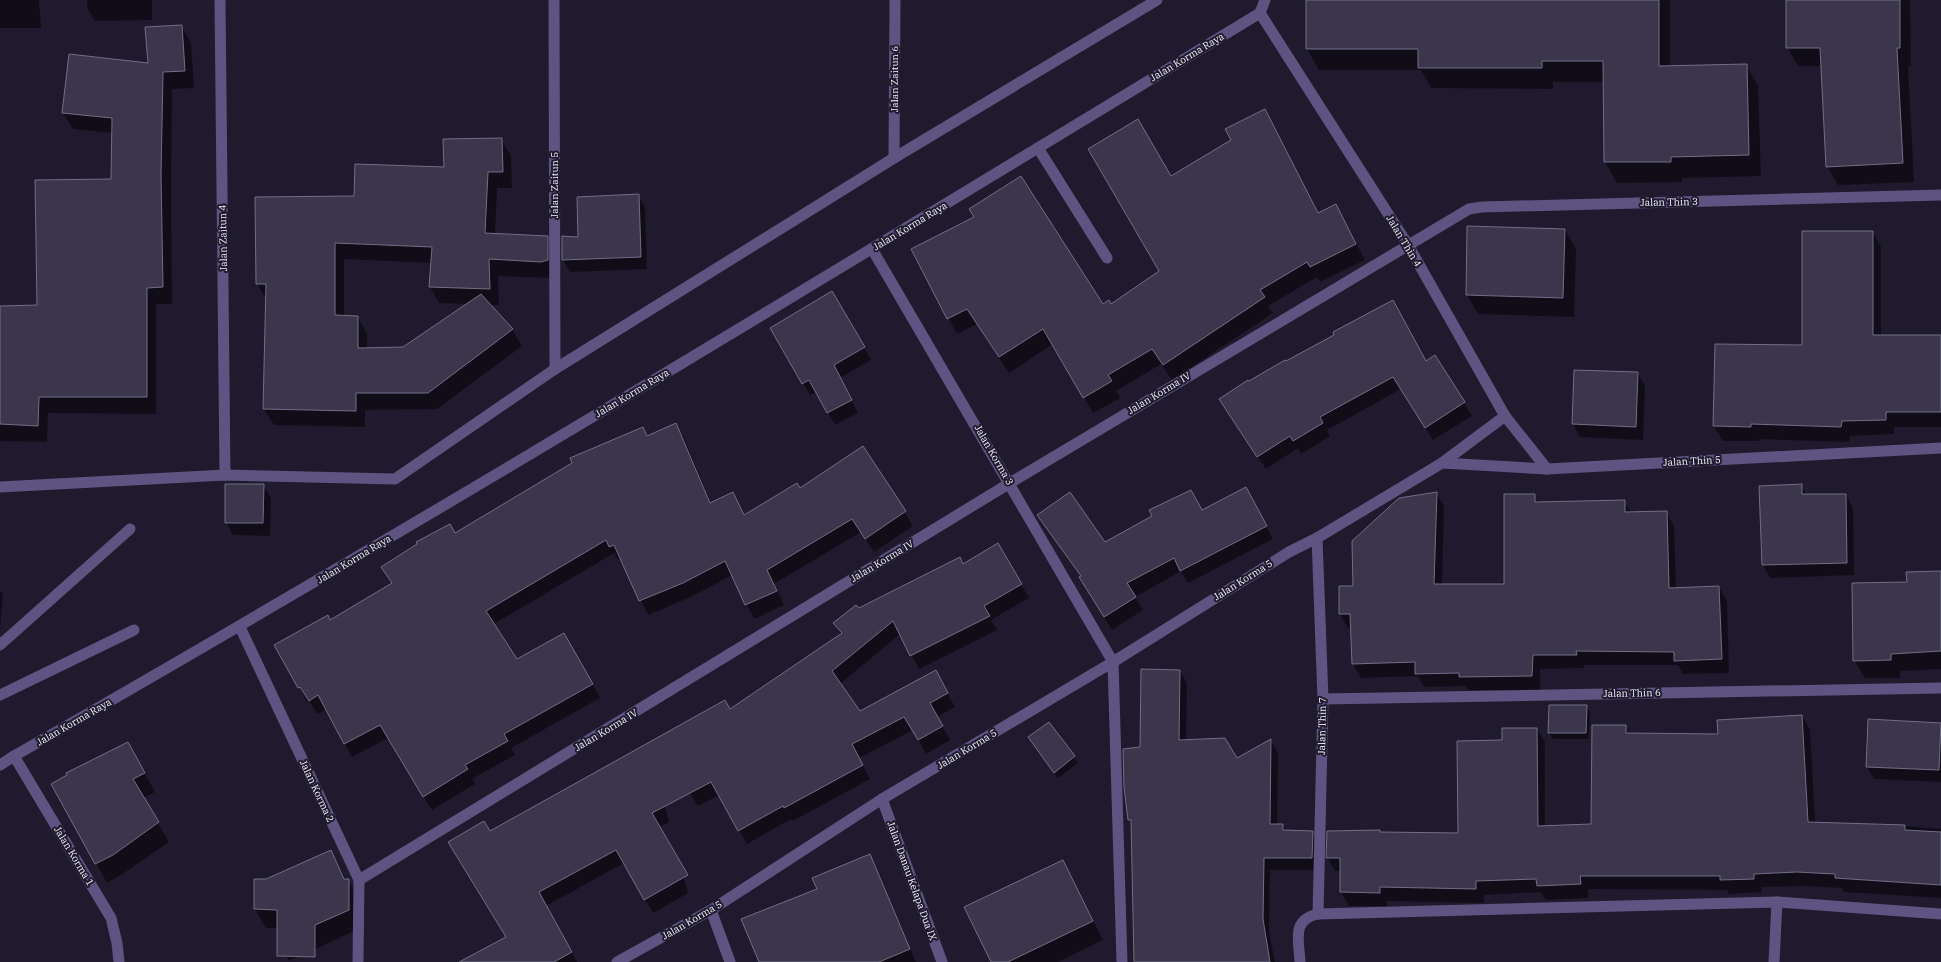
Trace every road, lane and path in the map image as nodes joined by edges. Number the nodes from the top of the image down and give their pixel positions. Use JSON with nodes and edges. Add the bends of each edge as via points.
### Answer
{"nodes":[{"id":1,"x":220,"y":0,"type":"edge"},
{"id":2,"x":554,"y":0,"type":"edge"},
{"id":3,"x":895,"y":0,"type":"edge"},
{"id":4,"x":1157,"y":0,"type":"edge"},
{"id":5,"x":1265,"y":0,"type":"edge"},
{"id":6,"x":1260,"y":13,"type":"junction"},
{"id":7,"x":1038,"y":148,"type":"junction"},
{"id":8,"x":894,"y":158,"type":"junction"},
{"id":9,"x":1941,"y":195,"type":"edge"},
{"id":10,"x":1408,"y":245,"type":"junction"},
{"id":11,"x":872,"y":249,"type":"junction"},
{"id":12,"x":1107,"y":258,"type":"dead end"},
{"id":13,"x":555,"y":370,"type":"junction"},
{"id":14,"x":1505,"y":416,"type":"junction"},
{"id":15,"x":1941,"y":448,"type":"edge"},
{"id":16,"x":1442,"y":463,"type":"junction"},
{"id":17,"x":1547,"y":469,"type":"junction"},
{"id":18,"x":225,"y":475,"type":"junction"},
{"id":19,"x":1010,"y":483,"type":"junction"},
{"id":20,"x":0,"y":487,"type":"edge"},
{"id":21,"x":130,"y":529,"type":"dead end"},
{"id":22,"x":1317,"y":538,"type":"junction"},
{"id":23,"x":240,"y":627,"type":"junction"},
{"id":24,"x":134,"y":630,"type":"dead end"},
{"id":25,"x":0,"y":645,"type":"edge"},
{"id":26,"x":1113,"y":662,"type":"junction"},
{"id":27,"x":1941,"y":688,"type":"edge"},
{"id":28,"x":0,"y":695,"type":"edge"},
{"id":29,"x":1322,"y":699,"type":"junction"},
{"id":30,"x":14,"y":756,"type":"junction"},
{"id":31,"x":0,"y":765,"type":"edge"},
{"id":32,"x":882,"y":799,"type":"junction"},
{"id":33,"x":359,"y":880,"type":"junction"},
{"id":34,"x":1778,"y":902,"type":"junction"},
{"id":35,"x":711,"y":910,"type":"junction"},
{"id":36,"x":1318,"y":914,"type":"junction"},
{"id":37,"x":1941,"y":914,"type":"edge"},
{"id":38,"x":119,"y":962,"type":"edge"},
{"id":39,"x":358,"y":962,"type":"edge"},
{"id":40,"x":617,"y":962,"type":"edge"},
{"id":41,"x":730,"y":962,"type":"edge"},
{"id":42,"x":942,"y":962,"type":"edge"},
{"id":43,"x":1122,"y":962,"type":"edge"},
{"id":44,"x":1300,"y":962,"type":"edge"},
{"id":45,"x":1774,"y":962,"type":"edge"}],
"edges":[{"from":1,"to":18,"type":"street","name":"Jalan Zaitun 4"},
{"from":2,"to":13,"type":"street","name":"Jalan Zaitun 5"},
{"from":3,"to":8,"type":"street","name":"Jalan Zaitun 6"},
{"from":4,"to":8,"type":"street"},
{"from":5,"to":6,"type":"street"},
{"from":6,"to":7,"type":"street","name":"Jalan Korma Raya"},
{"from":6,"to":10,"type":"street","name":"Jalan Thin 4"},
{"from":7,"to":11,"type":"street","name":"Jalan Korma Raya"},
{"from":7,"to":12,"type":"street"},
{"from":8,"to":13,"type":"street"},
{"from":9,"to":10,"type":"street","name":"Jalan Thin 3","via":[[1482,207],[1469,209]]},
{"from":10,"to":14,"type":"street","name":"Jalan Thin 4"},
{"from":10,"to":19,"type":"street","name":"Jalan Korma IV"},
{"from":11,"to":19,"type":"street","name":"Jalan Korma 3"},
{"from":11,"to":23,"type":"street","name":"Jalan Korma Raya"},
{"from":13,"to":18,"type":"street","via":[[395,479]]},
{"from":14,"to":16,"type":"street","name":"Jalan Korma 5"},
{"from":14,"to":17,"type":"street","name":"Jalan Thin 4"},
{"from":15,"to":17,"type":"street","name":"Jalan Thin 5"},
{"from":16,"to":17,"type":"street","name":"Jalan Thin 5"},
{"from":16,"to":22,"type":"street","name":"Jalan Korma 5"},
{"from":18,"to":20,"type":"street"},
{"from":19,"to":26,"type":"street","name":"Jalan Korma 3"},
{"from":19,"to":33,"type":"street","name":"Jalan Korma IV"},
{"from":21,"to":25,"type":"street"},
{"from":22,"to":26,"type":"street","name":"Jalan Korma 5","via":[[1289,552]]},
{"from":22,"to":29,"type":"street","name":"Jalan Thin 7"},
{"from":23,"to":30,"type":"street","name":"Jalan Korma Raya"},
{"from":23,"to":33,"type":"street","name":"Jalan Korma 2"},
{"from":24,"to":28,"type":"street"},
{"from":26,"to":32,"type":"street","name":"Jalan Korma 5"},
{"from":26,"to":43,"type":"street"},
{"from":27,"to":29,"type":"street","name":"Jalan Thin 6"},
{"from":29,"to":36,"type":"street","name":"Jalan Thin 7"},
{"from":30,"to":31,"type":"street","name":"Jalan Korma Raya"},
{"from":30,"to":38,"type":"street","name":"Jalan Korma 1","via":[[111,918]]},
{"from":32,"to":35,"type":"street","name":"Jalan Korma 5"},
{"from":32,"to":42,"type":"street","name":"Jalan Danau Kelapa Dua IX"},
{"from":33,"to":39,"type":"street","name":"Jalan Korma 2"},
{"from":34,"to":36,"type":"street"},
{"from":34,"to":37,"type":"street"},
{"from":34,"to":45,"type":"street"},
{"from":35,"to":40,"type":"street","name":"Jalan Korma 5"},
{"from":35,"to":41,"type":"street"},
{"from":36,"to":44,"type":"street","via":[[1308,916],[1298,929]]}]}
